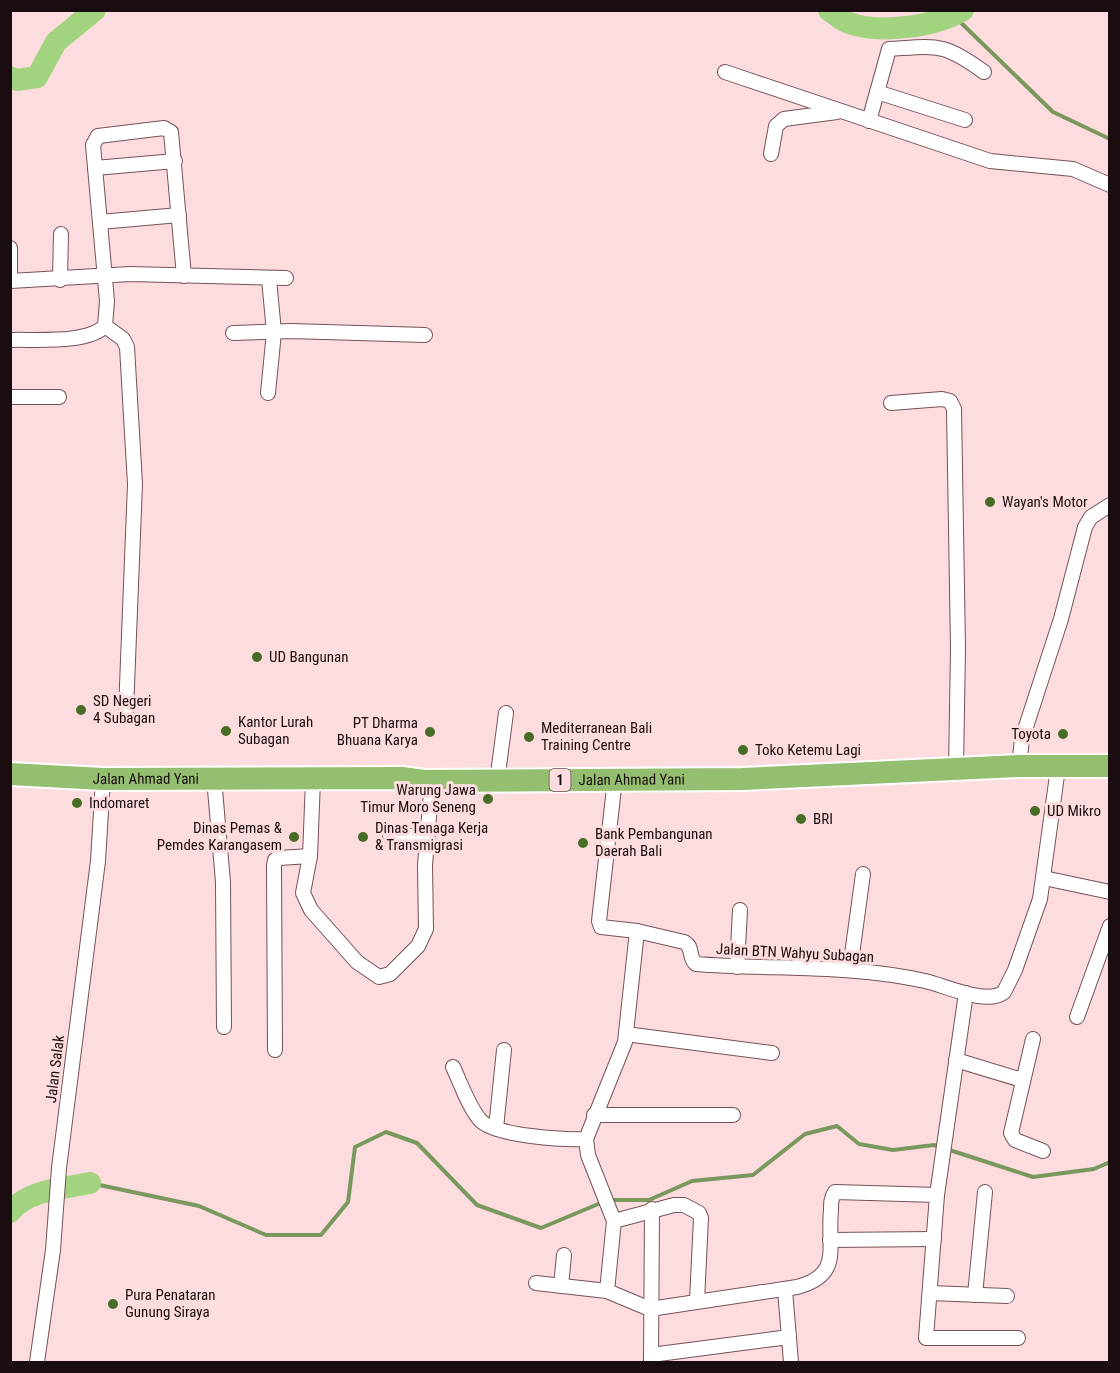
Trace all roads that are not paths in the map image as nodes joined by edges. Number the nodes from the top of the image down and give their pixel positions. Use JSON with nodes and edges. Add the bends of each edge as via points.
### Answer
{"nodes":[{"id":1,"x":725,"y":72,"type":"dead end"},
{"id":2,"x":984,"y":72,"type":"dead end"},
{"id":3,"x":877,"y":92,"type":"junction"},
{"id":4,"x":842,"y":112,"type":"junction"},
{"id":5,"x":965,"y":120,"type":"dead end"},
{"id":6,"x":869,"y":121,"type":"junction"},
{"id":7,"x":771,"y":154,"type":"dead end"},
{"id":8,"x":175,"y":161,"type":"junction"},
{"id":9,"x":95,"y":168,"type":"junction"},
{"id":10,"x":1110,"y":185,"type":"edge"},
{"id":11,"x":179,"y":215,"type":"junction"},
{"id":12,"x":100,"y":222,"type":"junction"},
{"id":13,"x":61,"y":234,"type":"dead end"},
{"id":14,"x":10,"y":248,"type":"edge"},
{"id":15,"x":10,"y":273,"type":"edge"},
{"id":16,"x":105,"y":275,"type":"junction"},
{"id":17,"x":184,"y":276,"type":"junction"},
{"id":18,"x":286,"y":278,"type":"dead end"},
{"id":19,"x":269,"y":279,"type":"junction"},
{"id":20,"x":60,"y":280,"type":"junction"},
{"id":21,"x":10,"y":281,"type":"edge"},
{"id":22,"x":105,"y":326,"type":"junction"},
{"id":23,"x":274,"y":332,"type":"junction"},
{"id":24,"x":232,"y":333,"type":"dead end"},
{"id":25,"x":425,"y":335,"type":"dead end"},
{"id":26,"x":10,"y":340,"type":"edge"},
{"id":27,"x":268,"y":393,"type":"dead end"},
{"id":28,"x":59,"y":397,"type":"dead end"},
{"id":29,"x":10,"y":398,"type":"edge"},
{"id":30,"x":891,"y":403,"type":"dead end"},
{"id":31,"x":1110,"y":505,"type":"edge"},
{"id":32,"x":126,"y":711,"type":"dead end"},
{"id":33,"x":506,"y":713,"type":"dead end"},
{"id":34,"x":1019,"y":766,"type":"junction"},
{"id":35,"x":1110,"y":766,"type":"edge"},
{"id":36,"x":1058,"y":768,"type":"junction"},
{"id":37,"x":956,"y":770,"type":"junction"},
{"id":38,"x":10,"y":774,"type":"edge"},
{"id":39,"x":214,"y":778,"type":"junction"},
{"id":40,"x":103,"y":779,"type":"junction"},
{"id":41,"x":615,"y":779,"type":"junction"},
{"id":42,"x":313,"y":780,"type":"junction"},
{"id":43,"x":432,"y":781,"type":"junction"},
{"id":44,"x":497,"y":781,"type":"junction"},
{"id":45,"x":390,"y":836,"type":"dead end"},
{"id":46,"x":427,"y":836,"type":"junction"},
{"id":47,"x":310,"y":856,"type":"junction"},
{"id":48,"x":863,"y":874,"type":"dead end"},
{"id":49,"x":1044,"y":878,"type":"junction"},
{"id":50,"x":1110,"y":892,"type":"edge"},
{"id":51,"x":740,"y":910,"type":"dead end"},
{"id":52,"x":1110,"y":926,"type":"edge"},
{"id":53,"x":637,"y":931,"type":"junction"},
{"id":54,"x":737,"y":968,"type":"junction"},
{"id":55,"x":850,"y":969,"type":"junction"},
{"id":56,"x":966,"y":993,"type":"junction"},
{"id":57,"x":1077,"y":1017,"type":"dead end"},
{"id":58,"x":224,"y":1027,"type":"dead end"},
{"id":59,"x":626,"y":1034,"type":"junction"},
{"id":60,"x":1033,"y":1039,"type":"dead end"},
{"id":61,"x":275,"y":1050,"type":"dead end"},
{"id":62,"x":504,"y":1050,"type":"dead end"},
{"id":63,"x":772,"y":1053,"type":"dead end"},
{"id":64,"x":956,"y":1060,"type":"junction"},
{"id":65,"x":453,"y":1067,"type":"dead end"},
{"id":66,"x":1022,"y":1080,"type":"junction"},
{"id":67,"x":594,"y":1115,"type":"junction"},
{"id":68,"x":733,"y":1115,"type":"dead end"},
{"id":69,"x":496,"y":1128,"type":"junction"},
{"id":70,"x":586,"y":1139,"type":"junction"},
{"id":71,"x":1043,"y":1150,"type":"dead end"},
{"id":72,"x":985,"y":1192,"type":"dead end"},
{"id":73,"x":937,"y":1195,"type":"junction"},
{"id":74,"x":652,"y":1209,"type":"junction"},
{"id":75,"x":612,"y":1218,"type":"junction"},
{"id":76,"x":934,"y":1239,"type":"junction"},
{"id":77,"x":830,"y":1240,"type":"junction"},
{"id":78,"x":564,"y":1255,"type":"dead end"},
{"id":79,"x":536,"y":1283,"type":"dead end"},
{"id":80,"x":561,"y":1286,"type":"junction"},
{"id":81,"x":785,"y":1290,"type":"junction"},
{"id":82,"x":607,"y":1291,"type":"junction"},
{"id":83,"x":930,"y":1293,"type":"junction"},
{"id":84,"x":975,"y":1295,"type":"junction"},
{"id":85,"x":1007,"y":1296,"type":"dead end"},
{"id":86,"x":697,"y":1301,"type":"junction"},
{"id":87,"x":650,"y":1309,"type":"junction"},
{"id":88,"x":789,"y":1337,"type":"junction"},
{"id":89,"x":1018,"y":1338,"type":"dead end"},
{"id":90,"x":651,"y":1359,"type":"edge"},
{"id":91,"x":37,"y":1362,"type":"edge"},
{"id":92,"x":791,"y":1362,"type":"edge"}],
"edges":[{"from":1,"to":4,"type":"street"},
{"from":2,"to":3,"type":"street","via":[[958,53],[938,46],[889,49]]},
{"from":3,"to":5,"type":"street"},
{"from":3,"to":6,"type":"street"},
{"from":4,"to":6,"type":"street"},
{"from":4,"to":7,"type":"street","via":[[784,119],[776,126]]},
{"from":6,"to":10,"type":"street","via":[[990,160],[1073,169]]},
{"from":8,"to":9,"type":"street"},
{"from":8,"to":9,"type":"street","via":[[172,134],[164,128],[98,136],[93,145]]},
{"from":8,"to":11,"type":"street"},
{"from":9,"to":12,"type":"street"},
{"from":11,"to":12,"type":"street"},
{"from":11,"to":17,"type":"street"},
{"from":12,"to":16,"type":"street"},
{"from":13,"to":20,"type":"street"},
{"from":14,"to":15,"type":"street"},
{"from":16,"to":17,"type":"street"},
{"from":16,"to":20,"type":"street"},
{"from":16,"to":22,"type":"street"},
{"from":17,"to":19,"type":"street"},
{"from":18,"to":19,"type":"street"},
{"from":19,"to":23,"type":"street"},
{"from":20,"to":21,"type":"street"},
{"from":22,"to":26,"type":"street","via":[[82,338]]},
{"from":22,"to":32,"type":"street","via":[[123,339],[127,347],[135,484]]},
{"from":23,"to":24,"type":"street"},
{"from":23,"to":25,"type":"street"},
{"from":23,"to":27,"type":"street"},
{"from":28,"to":29,"type":"street"},
{"from":30,"to":37,"type":"street","via":[[942,399],[950,401],[954,410]]},
{"from":31,"to":34,"type":"street","via":[[1091,517],[1085,527],[1064,611],[1022,739]]},
{"from":33,"to":44,"type":"street"},
{"from":34,"to":36,"type":"highway","name":"Jalan Ahmad Yani","number":"1"},
{"from":34,"to":37,"type":"highway","name":"Jalan Ahmad Yani","number":"1"},
{"from":35,"to":36,"type":"highway","name":"Jalan Ahmad Yani","number":"1"},
{"from":36,"to":49,"type":"street","name":"Jalan BTN Wahyu Subagan"},
{"from":37,"to":41,"type":"highway","name":"Jalan Ahmad Yani","number":"1","via":[[743,779]]},
{"from":38,"to":40,"type":"highway","name":"Jalan Ahmad Yani","number":"1"},
{"from":39,"to":40,"type":"highway","name":"Jalan Ahmad Yani","number":"1"},
{"from":39,"to":42,"type":"highway","name":"Jalan Ahmad Yani","number":"1"},
{"from":39,"to":58,"type":"street","via":[[223,882]]},
{"from":40,"to":91,"type":"street","name":"Jalan Salak","via":[[98,861]]},
{"from":41,"to":44,"type":"highway","name":"Jalan Ahmad Yani","number":"1"},
{"from":41,"to":53,"type":"street","name":"Jalan BTN Wahyu Subagan","via":[[599,921],[601,927]]},
{"from":42,"to":43,"type":"highway","name":"Jalan Ahmad Yani","number":"1"},
{"from":42,"to":47,"type":"street"},
{"from":43,"to":44,"type":"highway","name":"Jalan Ahmad Yani","number":"1"},
{"from":43,"to":46,"type":"street"},
{"from":45,"to":46,"type":"street"},
{"from":46,"to":47,"type":"street","via":[[426,929],[418,946],[383,977],[368,972],[357,962],[306,902],[303,893]]},
{"from":47,"to":61,"type":"street","via":[[279,858],[274,865]]},
{"from":48,"to":55,"type":"street"},
{"from":49,"to":50,"type":"street"},
{"from":49,"to":56,"type":"street","name":"Jalan BTN Wahyu Subagan","via":[[1031,926],[1004,993],[990,998]]},
{"from":51,"to":54,"type":"street"},
{"from":52,"to":57,"type":"street"},
{"from":53,"to":54,"type":"street","name":"Jalan BTN Wahyu Subagan","via":[[688,944],[696,964]]},
{"from":53,"to":59,"type":"street"},
{"from":54,"to":55,"type":"street","name":"Jalan BTN Wahyu Subagan"},
{"from":55,"to":56,"type":"street","name":"Jalan BTN Wahyu Subagan","via":[[926,981]]},
{"from":56,"to":64,"type":"street"},
{"from":59,"to":63,"type":"street"},
{"from":59,"to":67,"type":"street","via":[[620,1058]]},
{"from":60,"to":66,"type":"street"},
{"from":62,"to":69,"type":"street"},
{"from":64,"to":66,"type":"street"},
{"from":64,"to":73,"type":"street"},
{"from":65,"to":69,"type":"street","via":[[478,1118]]},
{"from":66,"to":71,"type":"street","via":[[1011,1136]]},
{"from":67,"to":68,"type":"street"},
{"from":67,"to":70,"type":"street"},
{"from":69,"to":70,"type":"street","via":[[562,1140]]},
{"from":70,"to":75,"type":"street","via":[[588,1155]]},
{"from":72,"to":84,"type":"street"},
{"from":73,"to":76,"type":"street"},
{"from":73,"to":77,"type":"street","via":[[836,1192],[832,1197]]},
{"from":74,"to":75,"type":"street"},
{"from":74,"to":86,"type":"street","via":[[684,1204],[699,1213]]},
{"from":74,"to":87,"type":"street"},
{"from":75,"to":82,"type":"street"},
{"from":76,"to":77,"type":"street"},
{"from":76,"to":83,"type":"street"},
{"from":77,"to":81,"type":"street","via":[[830,1264],[825,1274]]},
{"from":78,"to":80,"type":"street"},
{"from":79,"to":80,"type":"street"},
{"from":80,"to":82,"type":"street"},
{"from":81,"to":86,"type":"street"},
{"from":81,"to":88,"type":"street"},
{"from":82,"to":87,"type":"street"},
{"from":83,"to":84,"type":"street"},
{"from":83,"to":89,"type":"street","via":[[926,1338]]},
{"from":84,"to":85,"type":"street"},
{"from":86,"to":87,"type":"street"},
{"from":87,"to":90,"type":"street"},
{"from":88,"to":90,"type":"street"},
{"from":88,"to":92,"type":"street"}]}
